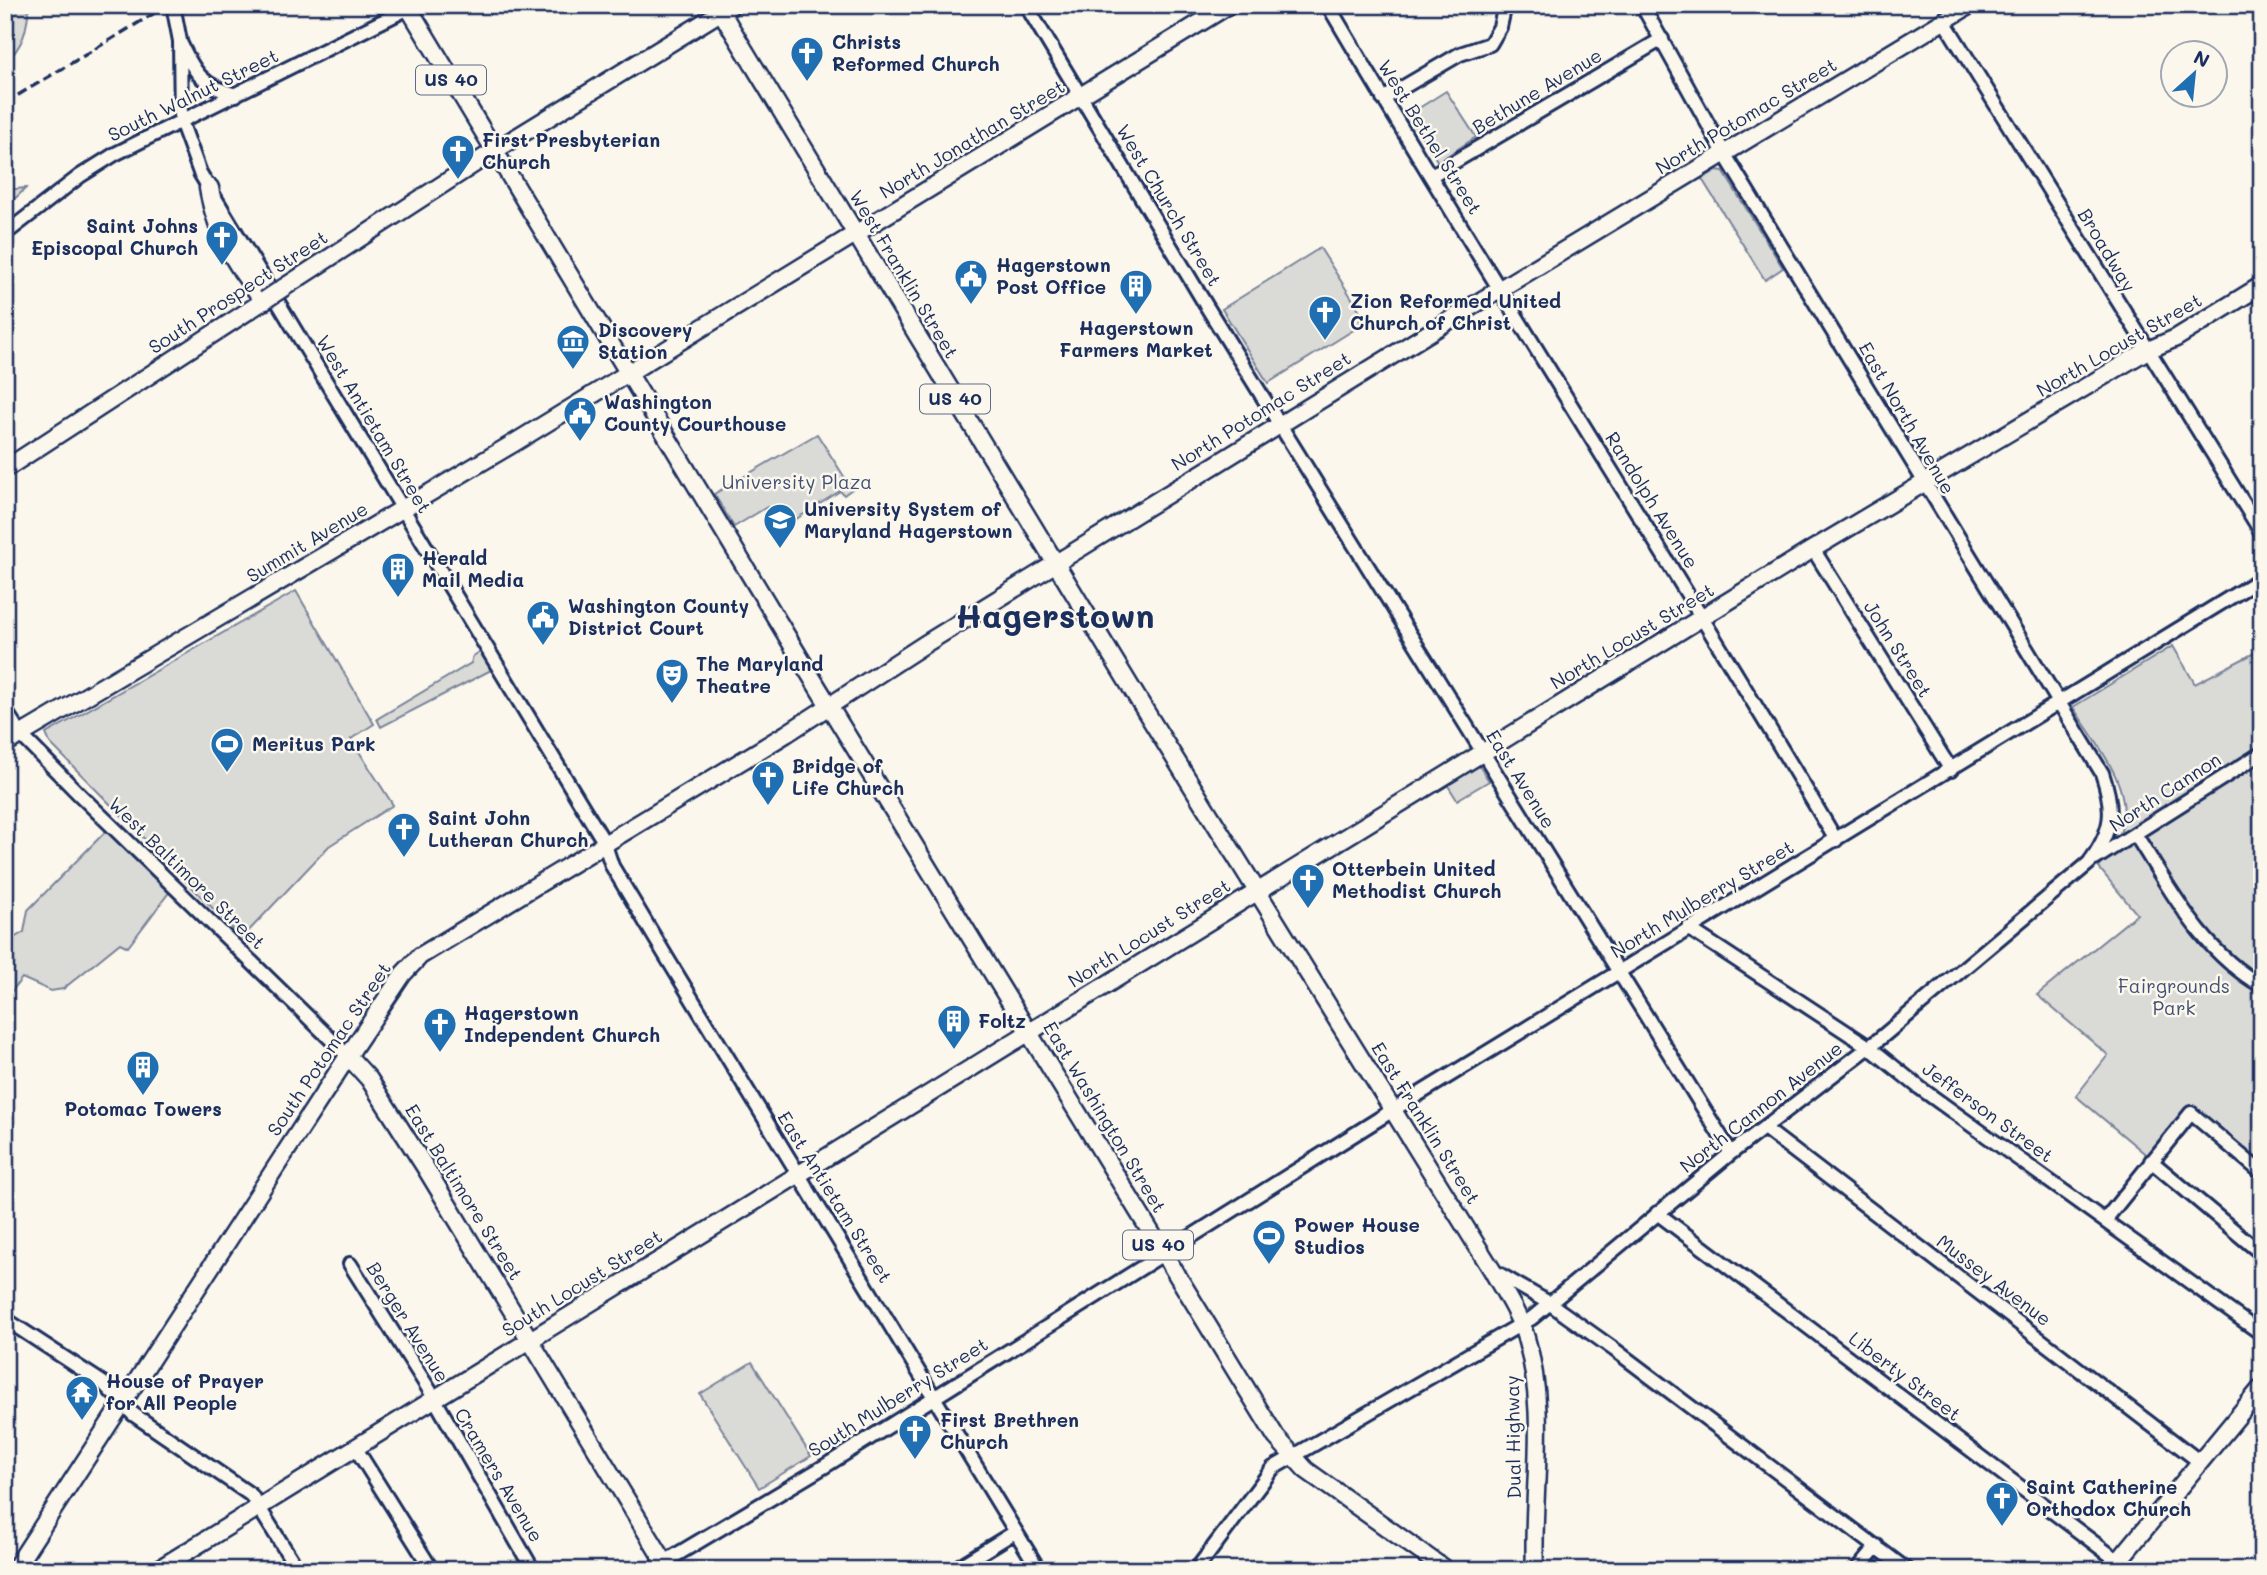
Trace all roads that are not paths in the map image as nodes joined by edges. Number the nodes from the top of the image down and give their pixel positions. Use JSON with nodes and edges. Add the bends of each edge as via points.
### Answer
{"nodes":[{"id":1,"x":173,"y":5,"type":"edge"},
{"id":2,"x":1026,"y":5,"type":"edge"},
{"id":3,"x":1229,"y":5,"type":"edge"},
{"id":4,"x":1328,"y":5,"type":"edge"},
{"id":5,"x":1505,"y":5,"type":"edge"},
{"id":6,"x":1642,"y":5,"type":"edge"},
{"id":7,"x":1970,"y":5,"type":"edge"},
{"id":8,"x":2257,"y":5,"type":"edge"},
{"id":9,"x":410,"y":7,"type":"edge"},
{"id":10,"x":723,"y":7,"type":"edge"},
{"id":11,"x":2262,"y":13,"type":"edge"},
{"id":12,"x":1944,"y":21,"type":"junction"},
{"id":13,"x":1662,"y":39,"type":"junction"},
{"id":14,"x":180,"y":41,"type":"junction"},
{"id":15,"x":236,"y":95,"type":"junction"},
{"id":16,"x":1082,"y":96,"type":"junction"},
{"id":17,"x":1383,"y":99,"type":"junction"},
{"id":18,"x":181,"y":121,"type":"junction"},
{"id":19,"x":494,"y":151,"type":"junction"},
{"id":20,"x":1724,"y":153,"type":"junction"},
{"id":21,"x":1432,"y":175,"type":"junction"},
{"id":22,"x":209,"y":188,"type":"junction"},
{"id":23,"x":5,"y":234,"type":"edge"},
{"id":24,"x":856,"y":234,"type":"junction"},
{"id":25,"x":2262,"y":285,"type":"edge"},
{"id":26,"x":1500,"y":289,"type":"junction"},
{"id":27,"x":265,"y":300,"type":"junction"},
{"id":28,"x":2146,"y":351,"type":"junction"},
{"id":29,"x":629,"y":373,"type":"junction"},
{"id":30,"x":1280,"y":425,"type":"junction"},
{"id":31,"x":5,"y":469,"type":"edge"},
{"id":32,"x":1923,"y":485,"type":"junction"},
{"id":33,"x":403,"y":509,"type":"junction"},
{"id":34,"x":2262,"y":533,"type":"edge"},
{"id":35,"x":1813,"y":549,"type":"junction"},
{"id":36,"x":1055,"y":563,"type":"junction"},
{"id":37,"x":2262,"y":578,"type":"edge"},
{"id":38,"x":1704,"y":617,"type":"junction"},
{"id":39,"x":2057,"y":703,"type":"junction"},
{"id":40,"x":829,"y":706,"type":"junction"},
{"id":41,"x":5,"y":710,"type":"edge"},
{"id":42,"x":21,"y":735,"type":"junction"},
{"id":43,"x":5,"y":744,"type":"edge"},
{"id":44,"x":1482,"y":752,"type":"junction"},
{"id":45,"x":2262,"y":752,"type":"edge"},
{"id":46,"x":1951,"y":770,"type":"junction"},
{"id":47,"x":2135,"y":834,"type":"junction"},
{"id":48,"x":1836,"y":840,"type":"junction"},
{"id":49,"x":604,"y":842,"type":"junction"},
{"id":50,"x":2089,"y":863,"type":"junction"},
{"id":51,"x":1257,"y":890,"type":"junction"},
{"id":52,"x":1688,"y":928,"type":"junction"},
{"id":53,"x":1618,"y":973,"type":"junction"},
{"id":54,"x":2262,"y":986,"type":"edge"},
{"id":55,"x":1029,"y":1032,"type":"junction"},
{"id":56,"x":1869,"y":1047,"type":"junction"},
{"id":57,"x":348,"y":1056,"type":"junction"},
{"id":58,"x":1393,"y":1110,"type":"junction"},
{"id":59,"x":1764,"y":1128,"type":"junction"},
{"id":60,"x":1731,"y":1153,"type":"junction"},
{"id":61,"x":2151,"y":1161,"type":"junction"},
{"id":62,"x":2262,"y":1173,"type":"edge"},
{"id":63,"x":797,"y":1175,"type":"junction"},
{"id":64,"x":1657,"y":1213,"type":"junction"},
{"id":65,"x":2105,"y":1220,"type":"junction"},
{"id":66,"x":1163,"y":1253,"type":"junction"},
{"id":67,"x":2262,"y":1254,"type":"edge"},
{"id":68,"x":350,"y":1264,"type":"dead end"},
{"id":69,"x":1492,"y":1270,"type":"junction"},
{"id":70,"x":1549,"y":1303,"type":"junction"},
{"id":71,"x":5,"y":1319,"type":"edge"},
{"id":72,"x":1521,"y":1326,"type":"junction"},
{"id":73,"x":2262,"y":1334,"type":"edge"},
{"id":74,"x":531,"y":1339,"type":"junction"},
{"id":75,"x":2262,"y":1387,"type":"edge"},
{"id":76,"x":936,"y":1397,"type":"junction"},
{"id":77,"x":433,"y":1400,"type":"junction"},
{"id":78,"x":122,"y":1403,"type":"junction"},
{"id":79,"x":355,"y":1447,"type":"junction"},
{"id":80,"x":1290,"y":1455,"type":"junction"},
{"id":81,"x":2200,"y":1462,"type":"junction"},
{"id":82,"x":261,"y":1507,"type":"junction"},
{"id":83,"x":1015,"y":1532,"type":"junction"},
{"id":84,"x":1877,"y":1546,"type":"junction"},
{"id":85,"x":2120,"y":1567,"type":"edge"},
{"id":86,"x":662,"y":1568,"type":"edge"},
{"id":87,"x":14,"y":1570,"type":"edge"},
{"id":88,"x":158,"y":1570,"type":"edge"},
{"id":89,"x":298,"y":1570,"type":"edge"},
{"id":90,"x":432,"y":1570,"type":"edge"},
{"id":91,"x":534,"y":1570,"type":"edge"},
{"id":92,"x":953,"y":1570,"type":"edge"},
{"id":93,"x":1039,"y":1570,"type":"edge"},
{"id":94,"x":1196,"y":1570,"type":"edge"},
{"id":95,"x":1446,"y":1570,"type":"edge"},
{"id":96,"x":1535,"y":1570,"type":"edge"},
{"id":97,"x":1857,"y":1570,"type":"edge"},
{"id":98,"x":1907,"y":1570,"type":"edge"}],
"edges":[{"from":1,"to":14,"type":"street","name":"West Antietam Street"},
{"from":2,"to":16,"type":"street","name":"West Church Street"},
{"from":3,"to":16,"type":"main road","name":"North Jonathan Street"},
{"from":4,"to":17,"type":"street","name":"West Bethel Street"},
{"from":5,"to":17,"type":"street","via":[[1490,44],[1460,54]]},
{"from":6,"to":13,"type":"street","name":"East North Avenue"},
{"from":7,"to":12,"type":"main road","name":"North Potomac Street"},
{"from":8,"to":11,"type":"street"},
{"from":9,"to":15,"type":"street","name":"South Walnut Street"},
{"from":9,"to":19,"type":"main road","number":"US 40"},
{"from":10,"to":19,"type":"main road","name":"South Prospect Street"},
{"from":10,"to":24,"type":"main road","name":"West Franklin Street","number":"US 40"},
{"from":12,"to":20,"type":"main road","name":"North Potomac Street"},
{"from":12,"to":28,"type":"street","name":"Broadway"},
{"from":13,"to":20,"type":"street","name":"East North Avenue"},
{"from":13,"to":21,"type":"street","name":"Bethune Avenue"},
{"from":14,"to":15,"type":"street","via":[[200,78]]},
{"from":14,"to":18,"type":"street","name":"West Antietam Street"},
{"from":15,"to":18,"type":"street","name":"South Walnut Street"},
{"from":16,"to":24,"type":"main road","name":"North Jonathan Street"},
{"from":16,"to":30,"type":"street","name":"West Church Street"},
{"from":17,"to":21,"type":"street","name":"West Bethel Street"},
{"from":18,"to":22,"type":"street","name":"West Antietam Street"},
{"from":18,"to":23,"type":"street","name":"South Walnut Street","via":[[80,176]]},
{"from":19,"to":27,"type":"main road","name":"South Prospect Street","bridge":true},
{"from":19,"to":29,"type":"main road","number":"US 40"},
{"from":20,"to":26,"type":"main road","name":"North Potomac Street"},
{"from":20,"to":32,"type":"street","name":"East North Avenue"},
{"from":21,"to":26,"type":"street","name":"West Bethel Street"},
{"from":22,"to":27,"type":"highway","via":[[222,234]]},
{"from":22,"to":33,"type":"street","name":"West Antietam Street"},
{"from":24,"to":29,"type":"main road","name":"North Jonathan Street"},
{"from":24,"to":36,"type":"main road","name":"West Franklin Street","number":"US 40"},
{"from":25,"to":28,"type":"main road","name":"North Locust Street","via":[[2176,338]]},
{"from":26,"to":30,"type":"main road","name":"North Potomac Street"},
{"from":26,"to":38,"type":"street","name":"Randolph Avenue"},
{"from":27,"to":31,"type":"main road","name":"South Prospect Street"},
{"from":28,"to":32,"type":"main road","name":"North Locust Street"},
{"from":28,"to":34,"type":"street","name":"Broadway"},
{"from":29,"to":33,"type":"main road","name":"Summit Avenue"},
{"from":29,"to":40,"type":"main road","number":"US 40"},
{"from":30,"to":36,"type":"main road","name":"North Potomac Street"},
{"from":30,"to":44,"type":"street","name":"East Avenue"},
{"from":32,"to":35,"type":"main road","name":"North Locust Street"},
{"from":32,"to":39,"type":"street","name":"East North Avenue"},
{"from":33,"to":42,"type":"main road","name":"Summit Avenue"},
{"from":33,"to":49,"type":"street","name":"West Antietam Street"},
{"from":35,"to":38,"type":"main road","name":"North Locust Street"},
{"from":35,"to":46,"type":"street","name":"John Street"},
{"from":36,"to":40,"type":"main road","name":"North Potomac Street"},
{"from":36,"to":51,"type":"main road","name":"East Franklin Street","number":"US 40"},
{"from":37,"to":39,"type":"street","name":"North Mulberry Street"},
{"from":38,"to":44,"type":"main road","name":"North Locust Street"},
{"from":38,"to":48,"type":"street","name":"Randolph Avenue"},
{"from":39,"to":46,"type":"street","name":"North Mulberry Street"},
{"from":39,"to":50,"type":"street","name":"North Cannon Avenue","via":[[2102,773],[2111,800],[2110,824]]},
{"from":40,"to":49,"type":"main road","name":"South Potomac Street"},
{"from":40,"to":55,"type":"main road","name":"East Washington Street","number":"US 40"},
{"from":41,"to":42,"type":"street","name":"West Baltimore Street"},
{"from":42,"to":43,"type":"main road","name":"Summit Avenue"},
{"from":42,"to":57,"type":"street","name":"West Baltimore Street"},
{"from":44,"to":51,"type":"main road","name":"North Locust Street"},
{"from":44,"to":53,"type":"street","name":"East Avenue"},
{"from":45,"to":47,"type":"street","name":"North Cannon"},
{"from":46,"to":48,"type":"street","name":"North Mulberry Street"},
{"from":47,"to":50,"type":"street","name":"North Cannon"},
{"from":47,"to":54,"type":"street","via":[[2203,938]]},
{"from":48,"to":52,"type":"street","name":"North Mulberry Street"},
{"from":49,"to":57,"type":"main road","name":"South Potomac Street","via":[[420,956]]},
{"from":49,"to":63,"type":"street","name":"East Antietam Street","via":[[612,866]]},
{"from":50,"to":56,"type":"street","name":"North Cannon Avenue"},
{"from":51,"to":55,"type":"main road","name":"North Locust Street"},
{"from":51,"to":58,"type":"main road","name":"East Franklin Street","number":"US 40"},
{"from":52,"to":53,"type":"street","name":"North Mulberry Street"},
{"from":52,"to":56,"type":"street","name":"Jefferson Street"},
{"from":53,"to":58,"type":"street","name":"North Mulberry Street"},
{"from":53,"to":60,"type":"street","name":"East Avenue"},
{"from":55,"to":63,"type":"main road","name":"South Locust Street"},
{"from":55,"to":66,"type":"main road","name":"East Washington Street","number":"US 40"},
{"from":56,"to":59,"type":"street","name":"North Cannon Avenue"},
{"from":56,"to":65,"type":"street","name":"Jefferson Street"},
{"from":57,"to":74,"type":"main road","name":"East Baltimore Street","via":[[380,1095]]},
{"from":57,"to":78,"type":"main road","name":"South Potomac Street"},
{"from":58,"to":66,"type":"street","name":"North Mulberry Street"},
{"from":58,"to":69,"type":"main road","name":"East Franklin Street","number":"US 40"},
{"from":59,"to":60,"type":"street","name":"North Cannon Avenue"},
{"from":59,"to":81,"type":"street","name":"Mussey Avenue"},
{"from":60,"to":64,"type":"street","name":"North Cannon Avenue"},
{"from":61,"to":62,"type":"street","via":[[2191,1113]]},
{"from":61,"to":65,"type":"street"},
{"from":61,"to":67,"type":"street"},
{"from":63,"to":74,"type":"main road","name":"South Locust Street"},
{"from":63,"to":76,"type":"street","name":"East Antietam Street"},
{"from":64,"to":70,"type":"street","name":"North Cannon Avenue"},
{"from":64,"to":85,"type":"street","name":"Liberty Street"},
{"from":65,"to":73,"type":"street","name":"Jefferson Street"},
{"from":66,"to":76,"type":"street","name":"South Mulberry Street"},
{"from":66,"to":80,"type":"main road","name":"East Washington Street","number":"US 40"},
{"from":68,"to":77,"type":"street","name":"Berger Avenue"},
{"from":69,"to":70,"type":"street","name":"East Franklin Street"},
{"from":69,"to":72,"type":"main road","name":"Dual Highway","number":"US 40"},
{"from":70,"to":72,"type":"street","name":"North Cannon Avenue"},
{"from":70,"to":84,"type":"street","name":"East Franklin Street"},
{"from":71,"to":78,"type":"street","via":[[103,1383]]},
{"from":72,"to":80,"type":"street","name":"North Cannon Avenue"},
{"from":72,"to":96,"type":"main road","name":"Dual Highway","number":"US 40","via":[[1537,1397]]},
{"from":74,"to":77,"type":"main road","name":"South Locust Street"},
{"from":74,"to":86,"type":"main road","name":"East Baltimore Street"},
{"from":75,"to":81,"type":"main road"},
{"from":76,"to":83,"type":"street","name":"East Antietam Street"},
{"from":76,"to":86,"type":"street","name":"South Mulberry Street"},
{"from":77,"to":79,"type":"main road","name":"South Locust Street"},
{"from":77,"to":91,"type":"street","name":"Cramers Avenue"},
{"from":78,"to":82,"type":"street","via":[[251,1495]]},
{"from":78,"to":87,"type":"main road","name":"South Potomac Street"},
{"from":79,"to":82,"type":"main road","name":"South Locust Street"},
{"from":79,"to":90,"type":"street"},
{"from":80,"to":94,"type":"street","name":"North Cannon Avenue","via":[[1273,1468]]},
{"from":80,"to":95,"type":"main road","name":"East Washington Street","number":"US 40"},
{"from":81,"to":85,"type":"main road"},
{"from":82,"to":88,"type":"main road","name":"South Locust Street"},
{"from":82,"to":89,"type":"street"},
{"from":83,"to":92,"type":"street"},
{"from":83,"to":93,"type":"street","name":"East Antietam Street"},
{"from":84,"to":97,"type":"street"},
{"from":84,"to":98,"type":"street","name":"East Franklin Street"}]}
